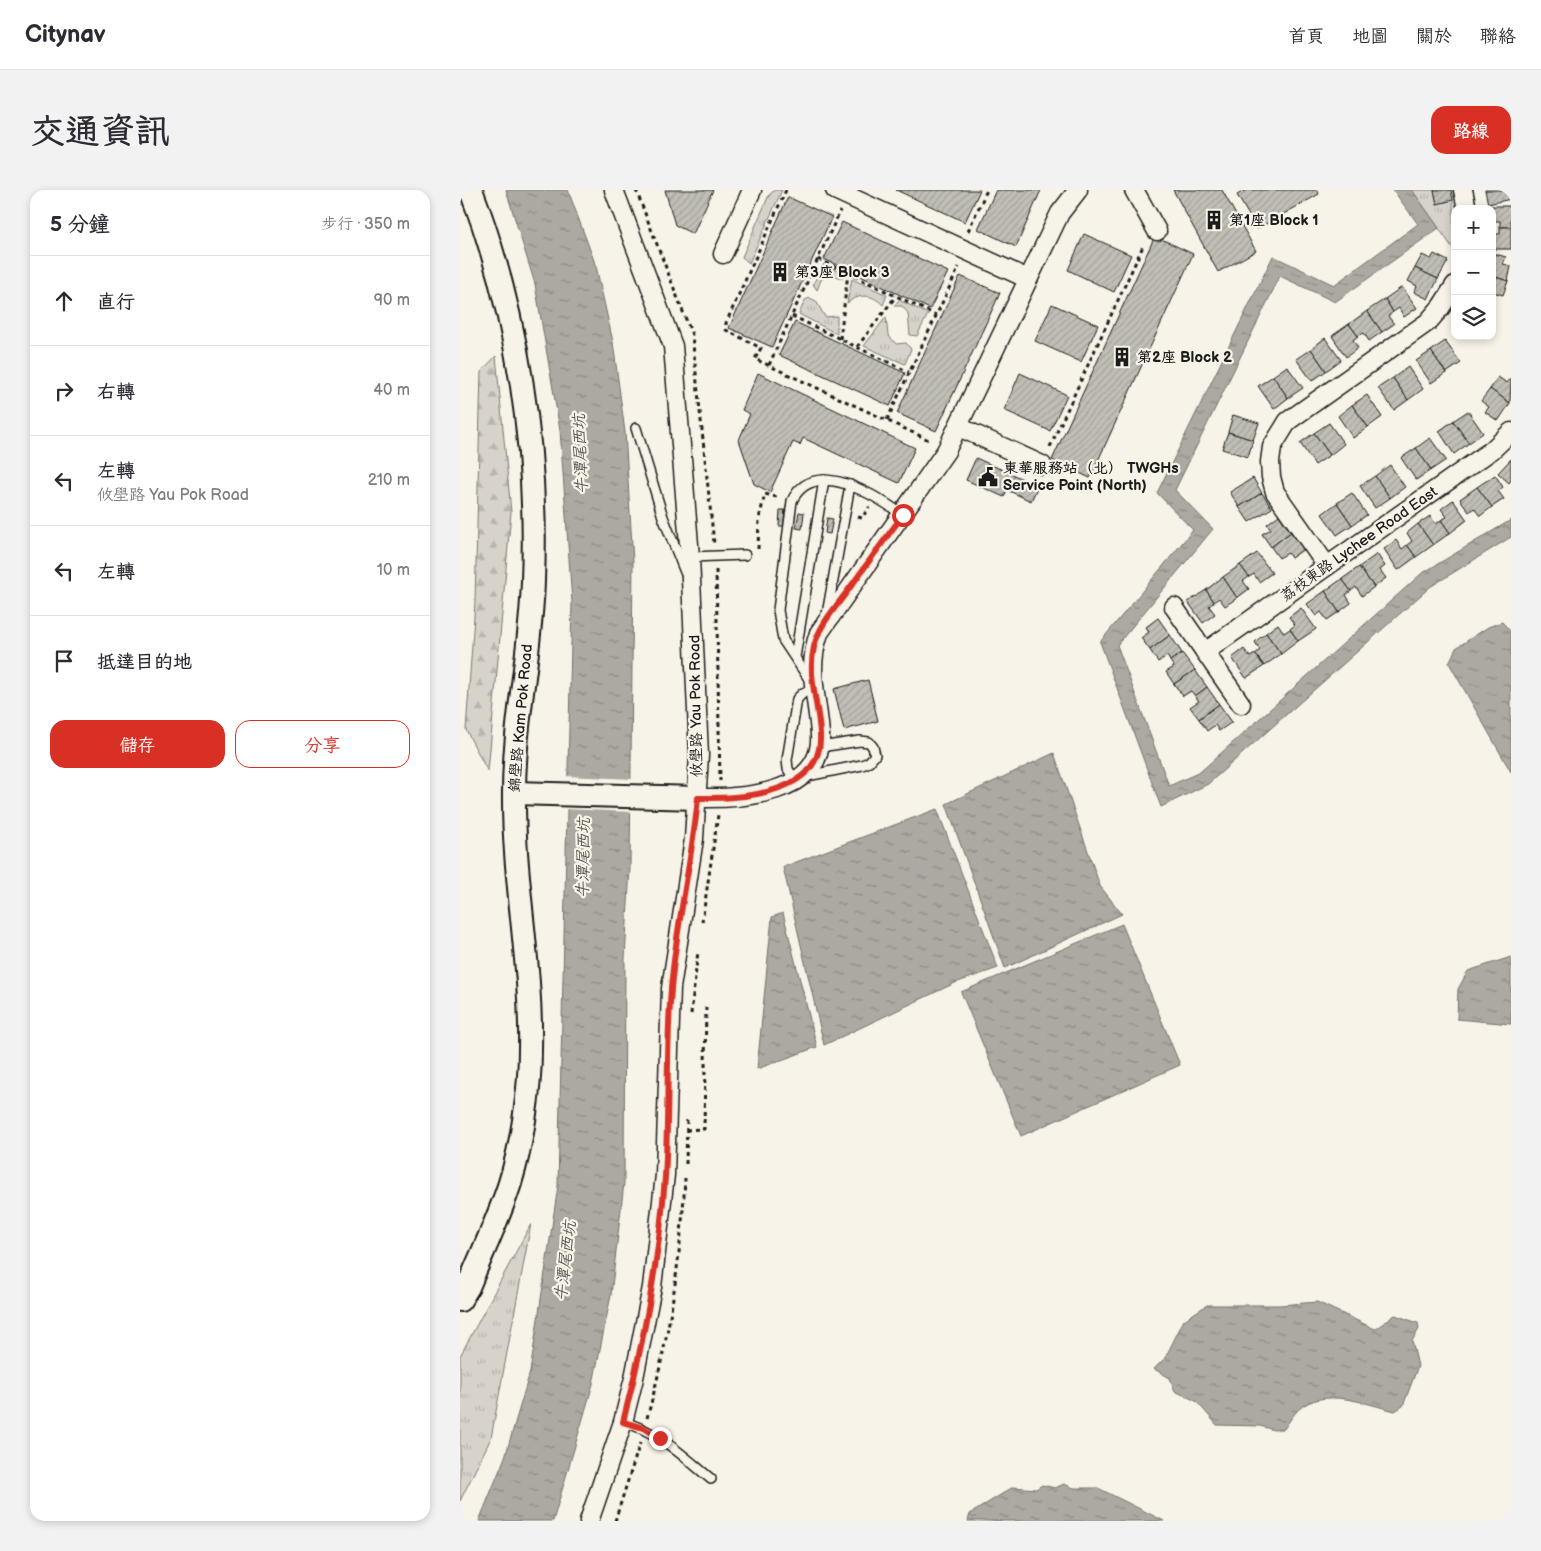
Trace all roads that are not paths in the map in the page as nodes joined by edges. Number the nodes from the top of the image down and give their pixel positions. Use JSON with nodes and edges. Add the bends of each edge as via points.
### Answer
{"nodes":[{"id":1,"x":471,"y":190,"type":"edge"},
{"id":2,"x":614,"y":190,"type":"edge"},
{"id":3,"x":752,"y":190,"type":"edge"},
{"id":4,"x":835,"y":190,"type":"edge"},
{"id":5,"x":1078,"y":190,"type":"edge"},
{"id":6,"x":1134,"y":190,"type":"edge"},
{"id":7,"x":1463,"y":190,"type":"edge"},
{"id":8,"x":1466,"y":205,"type":"edge"},
{"id":9,"x":1152,"y":234,"type":"road end"},
{"id":10,"x":723,"y":254,"type":"dead end"},
{"id":11,"x":1028,"y":279,"type":"junction"},
{"id":12,"x":1451,"y":291,"type":"edge"},
{"id":13,"x":959,"y":427,"type":"junction"},
{"id":14,"x":636,"y":428,"type":"dead end"},
{"id":15,"x":1511,"y":432,"type":"edge"},
{"id":16,"x":1042,"y":464,"type":"dead end"},
{"id":17,"x":824,"y":480,"type":"junction"},
{"id":18,"x":850,"y":486,"type":"junction"},
{"id":19,"x":903,"y":515,"type":"junction"},
{"id":20,"x":745,"y":554,"type":"road end"},
{"id":21,"x":690,"y":557,"type":"junction"},
{"id":22,"x":1327,"y":566,"type":"junction"},
{"id":23,"x":692,"y":588,"type":"junction"},
{"id":24,"x":1174,"y":607,"type":"dead end"},
{"id":25,"x":826,"y":622,"type":"junction"},
{"id":26,"x":1205,"y":652,"type":"junction"},
{"id":27,"x":795,"y":658,"type":"junction"},
{"id":28,"x":813,"y":687,"type":"junction"},
{"id":29,"x":1241,"y":704,"type":"dead end"},
{"id":30,"x":820,"y":747,"type":"junction"},
{"id":31,"x":799,"y":779,"type":"junction"},
{"id":32,"x":514,"y":793,"type":"junction"},
{"id":33,"x":698,"y":798,"type":"junction"},
{"id":34,"x":460,"y":1300,"type":"edge"},
{"id":35,"x":623,"y":1422,"type":"junction"},
{"id":36,"x":711,"y":1479,"type":"dead end"},
{"id":37,"x":589,"y":1521,"type":"edge"}],
"edges":[{"from":1,"to":32,"type":"street","name":"錦壆路 Kam Pok Road","via":[[506,303],[520,371],[532,483],[534,581],[516,736]]},
{"from":2,"to":21,"type":"street","name":"攸壆路 Yau Pok Road","via":[[673,346]]},
{"from":3,"to":10,"type":"street"},
{"from":4,"to":11,"type":"street"},
{"from":5,"to":11,"type":"street","via":[[1060,213]]},
{"from":6,"to":9,"type":"street"},
{"from":7,"to":8,"type":"street"},
{"from":11,"to":13,"type":"street"},
{"from":12,"to":22,"type":"street","via":[[1428,322],[1288,421],[1272,447],[1271,477],[1275,492]]},
{"from":13,"to":16,"type":"street"},
{"from":13,"to":19,"type":"street"},
{"from":14,"to":23,"type":"lane","via":[[663,517]]},
{"from":15,"to":22,"type":"street","name":"荔枝東路 Lychee Road East","via":[[1492,450]]},
{"from":17,"to":18,"type":"lane"},
{"from":17,"to":27,"type":"lane"},
{"from":17,"to":27,"type":"lane","via":[[810,481],[798,489],[792,500],[778,610],[783,640]]},
{"from":18,"to":19,"type":"lane","via":[[868,492]]},
{"from":18,"to":25,"type":"lane"},
{"from":19,"to":25,"type":"street"},
{"from":20,"to":21,"type":"lane"},
{"from":21,"to":23,"type":"street","name":"攸壆路 Yau Pok Road"},
{"from":22,"to":26,"type":"street","name":"荔枝東路 Lychee Road East"},
{"from":23,"to":33,"type":"street","name":"攸壆路 Yau Pok Road"},
{"from":24,"to":26,"type":"street"},
{"from":25,"to":28,"type":"street","via":[[814,648]]},
{"from":26,"to":29,"type":"street"},
{"from":27,"to":28,"type":"lane"},
{"from":28,"to":30,"type":"street"},
{"from":28,"to":31,"type":"lane","via":[[800,695],[796,704],[787,760],[788,769]]},
{"from":30,"to":31,"type":"street","via":[[813,764]]},
{"from":30,"to":31,"type":"lane","via":[[869,742],[874,755],[869,762]]},
{"from":31,"to":33,"type":"street","via":[[744,798]]},
{"from":32,"to":33,"type":"street"},
{"from":32,"to":34,"type":"street","name":"錦壆路 Kam Pok Road","via":[[530,1050],[522,1129],[511,1182]]},
{"from":33,"to":35,"type":"street","name":"攸壆路 Yau Pok Road","via":[[671,988],[662,1216],[652,1287]]},
{"from":35,"to":36,"type":"lane","via":[[644,1428],[660,1438]]},
{"from":35,"to":37,"type":"street","name":"攸壆路 Yau Pok Road"}]}
